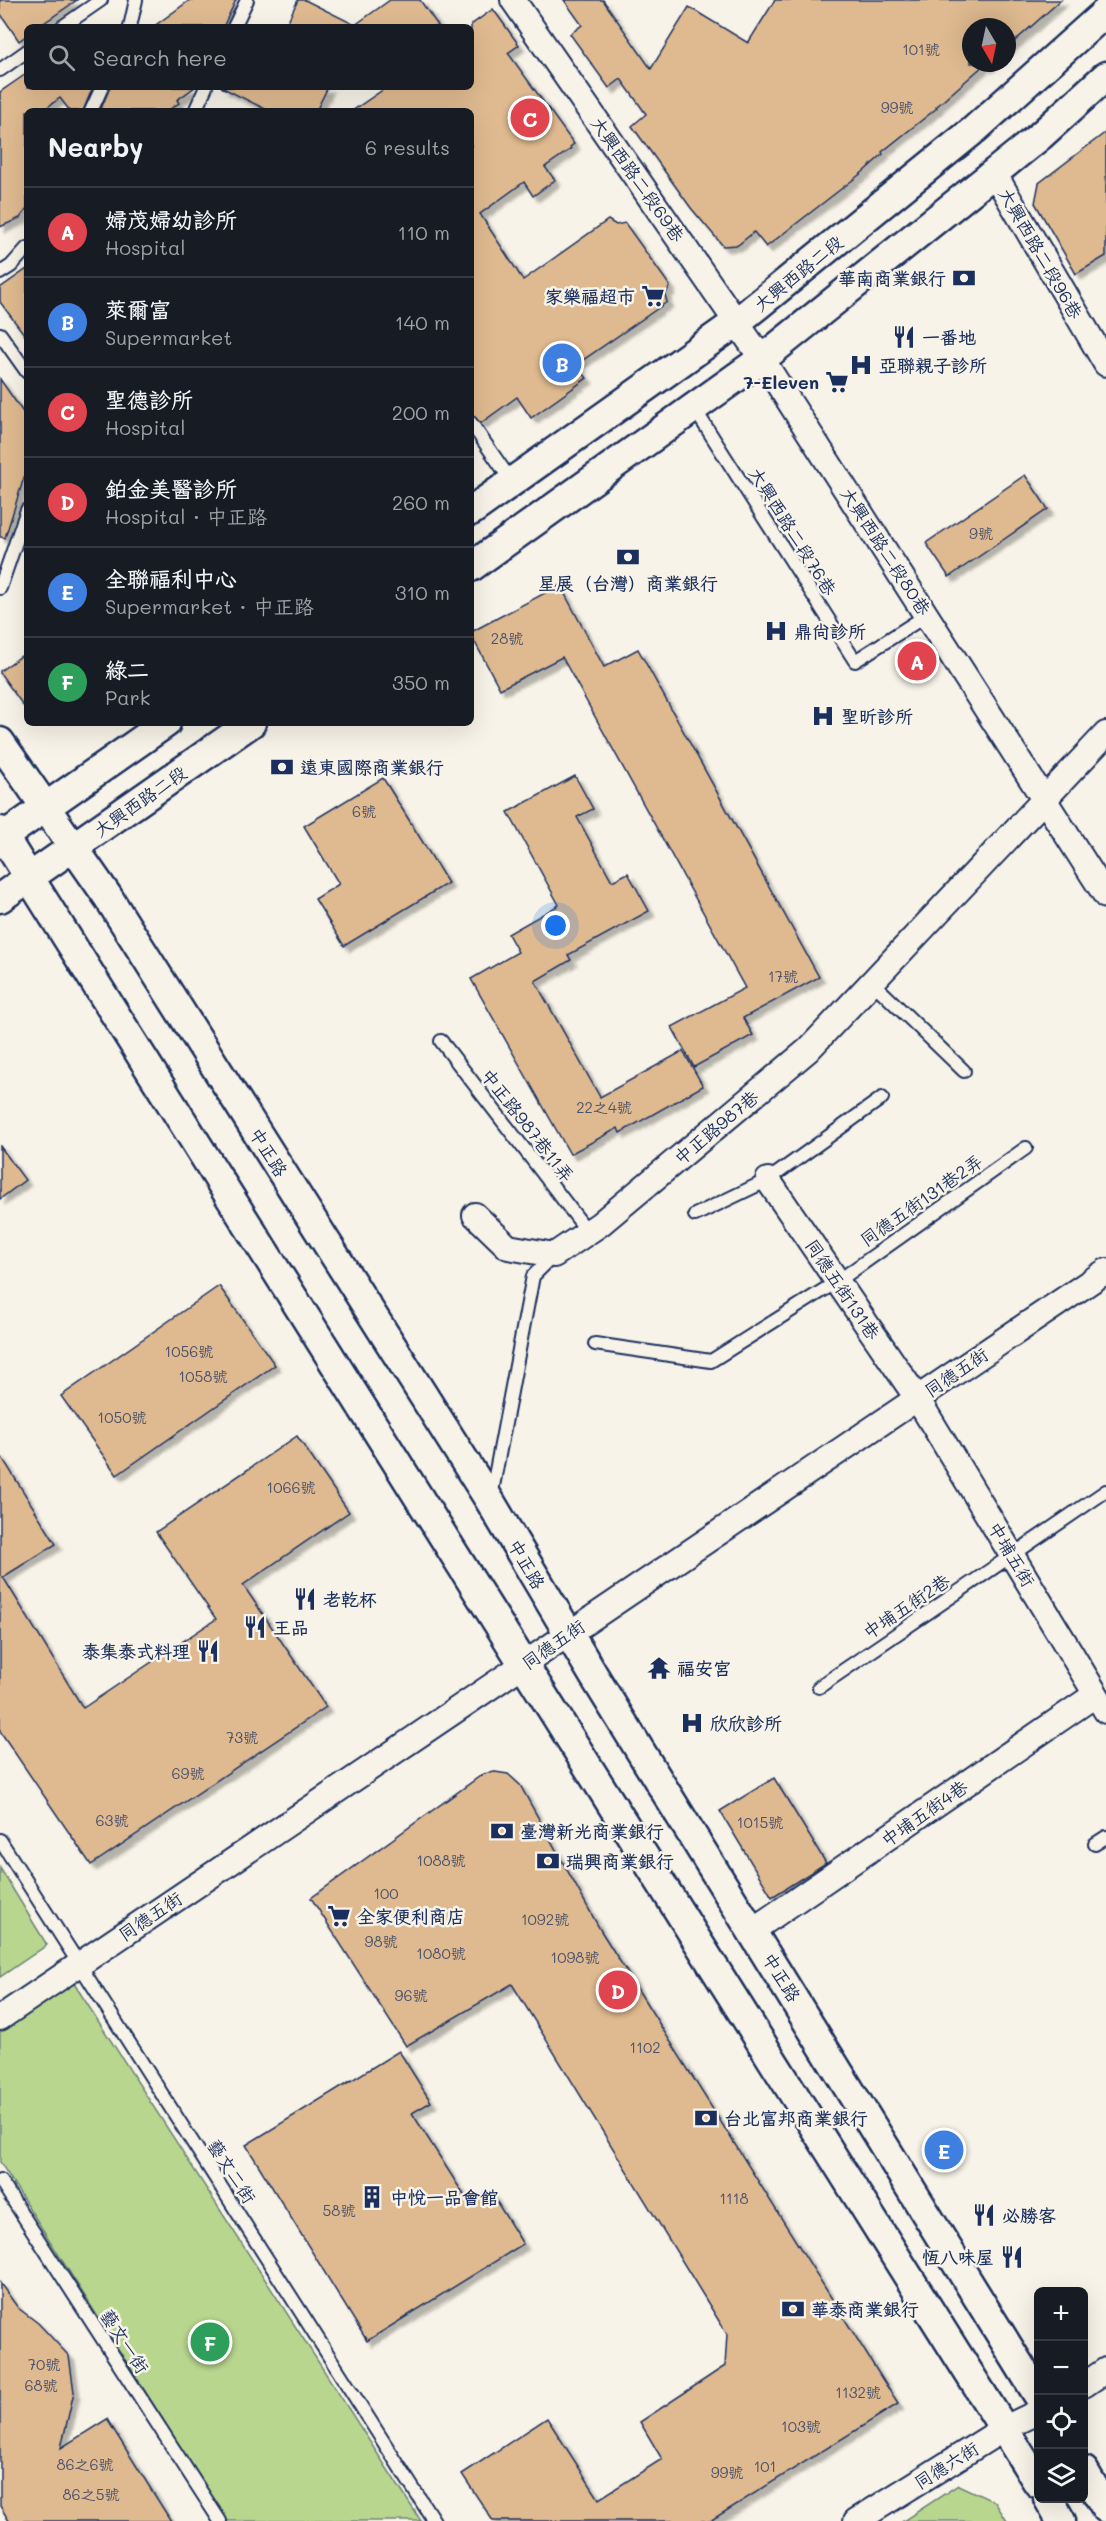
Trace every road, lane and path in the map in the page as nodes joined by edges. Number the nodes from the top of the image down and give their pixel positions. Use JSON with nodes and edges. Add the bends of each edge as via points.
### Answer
{"nodes":[{"id":1,"x":101,"y":0,"type":"edge"},
{"id":2,"x":136,"y":0,"type":"edge"},
{"id":3,"x":247,"y":0,"type":"edge"},
{"id":4,"x":513,"y":0,"type":"edge"},
{"id":5,"x":1106,"y":12,"type":"edge"},
{"id":6,"x":66,"y":24,"type":"edge"},
{"id":7,"x":131,"y":24,"type":"edge"},
{"id":8,"x":235,"y":24,"type":"edge"},
{"id":9,"x":24,"y":53,"type":"edge"},
{"id":10,"x":0,"y":69,"type":"edge"},
{"id":11,"x":1106,"y":76,"type":"edge"},
{"id":12,"x":101,"y":90,"type":"edge"},
{"id":13,"x":205,"y":90,"type":"edge"},
{"id":14,"x":92,"y":108,"type":"edge"},
{"id":15,"x":196,"y":108,"type":"edge"},
{"id":16,"x":994,"y":173,"type":"junction"},
{"id":17,"x":24,"y":251,"type":"edge"},
{"id":18,"x":0,"y":273,"type":"edge"},
{"id":19,"x":737,"y":322,"type":"junction"},
{"id":20,"x":0,"y":334,"type":"edge"},
{"id":21,"x":762,"y":359,"type":"junction"},
{"id":22,"x":1106,"y":364,"type":"edge"},
{"id":23,"x":24,"y":368,"type":"edge"},
{"id":24,"x":694,"y":408,"type":"junction"},
{"id":25,"x":474,"y":427,"type":"edge"},
{"id":26,"x":512,"y":482,"type":"junction"},
{"id":27,"x":474,"y":509,"type":"edge"},
{"id":28,"x":24,"y":519,"type":"edge"},
{"id":29,"x":474,"y":565,"type":"edge"},
{"id":30,"x":0,"y":588,"type":"edge"},
{"id":31,"x":927,"y":615,"type":"junction"},
{"id":32,"x":162,"y":726,"type":"edge"},
{"id":33,"x":247,"y":726,"type":"edge"},
{"id":34,"x":1106,"y":734,"type":"edge"},
{"id":35,"x":0,"y":742,"type":"edge"},
{"id":36,"x":1046,"y":799,"type":"junction"},
{"id":37,"x":46,"y":806,"type":"junction"},
{"id":38,"x":1,"y":835,"type":"edge"},
{"id":39,"x":74,"y":847,"type":"junction"},
{"id":40,"x":29,"y":877,"type":"junction"},
{"id":41,"x":1106,"y":896,"type":"edge"},
{"id":42,"x":0,"y":898,"type":"edge"},
{"id":43,"x":872,"y":982,"type":"junction"},
{"id":44,"x":441,"y":1041,"type":"dead end"},
{"id":45,"x":964,"y":1071,"type":"dead end"},
{"id":46,"x":882,"y":1098,"type":"dead end"},
{"id":47,"x":1026,"y":1148,"type":"dead end"},
{"id":48,"x":768,"y":1180,"type":"junction"},
{"id":49,"x":475,"y":1215,"type":"dead end"},
{"id":50,"x":695,"y":1215,"type":"dead end"},
{"id":51,"x":588,"y":1232,"type":"junction"},
{"id":52,"x":554,"y":1255,"type":"junction"},
{"id":53,"x":1106,"y":1271,"type":"edge"},
{"id":54,"x":838,"y":1281,"type":"junction"},
{"id":55,"x":596,"y":1344,"type":"dead end"},
{"id":56,"x":917,"y":1398,"type":"junction"},
{"id":57,"x":1106,"y":1491,"type":"edge"},
{"id":58,"x":490,"y":1502,"type":"junction"},
{"id":59,"x":1013,"y":1554,"type":"junction"},
{"id":60,"x":569,"y":1633,"type":"junction"},
{"id":61,"x":523,"y":1665,"type":"junction"},
{"id":62,"x":819,"y":1688,"type":"dead end"},
{"id":63,"x":1102,"y":1698,"type":"edge"},
{"id":64,"x":1106,"y":1836,"type":"edge"},
{"id":65,"x":0,"y":1840,"type":"edge"},
{"id":66,"x":1095,"y":1844,"type":"dead end"},
{"id":67,"x":753,"y":1930,"type":"junction"},
{"id":68,"x":78,"y":1965,"type":"junction"},
{"id":69,"x":0,"y":2018,"type":"edge"},
{"id":70,"x":0,"y":2180,"type":"edge"},
{"id":71,"x":1106,"y":2370,"type":"edge"},
{"id":72,"x":1088,"y":2382,"type":"edge"},
{"id":73,"x":1034,"y":2388,"type":"edge"},
{"id":74,"x":1034,"y":2414,"type":"edge"},
{"id":75,"x":1005,"y":2428,"type":"junction"},
{"id":76,"x":1034,"y":2476,"type":"edge"},
{"id":77,"x":1088,"y":2479,"type":"edge"},
{"id":78,"x":1050,"y":2503,"type":"edge"},
{"id":79,"x":1106,"y":2508,"type":"edge"},
{"id":80,"x":220,"y":2521,"type":"edge"},
{"id":81,"x":434,"y":2521,"type":"edge"},
{"id":82,"x":856,"y":2521,"type":"edge"},
{"id":83,"x":1061,"y":2521,"type":"edge"}],
"edges":[{"from":1,"to":6,"type":"lane"},
{"from":2,"to":7,"type":"lane"},
{"from":3,"to":8,"type":"lane"},
{"from":4,"to":19,"type":"street","name":"大興西路二段69巷"},
{"from":5,"to":19,"type":"street","name":"大興西路二段","via":[[975,129]]},
{"from":9,"to":10,"type":"lane"},
{"from":11,"to":16,"type":"street"},
{"from":12,"to":14,"type":"lane"},
{"from":13,"to":15,"type":"lane"},
{"from":16,"to":21,"type":"street"},
{"from":16,"to":22,"type":"street","name":"大興西路二段96巷"},
{"from":17,"to":18,"type":"lane"},
{"from":19,"to":21,"type":"street","name":"大興西路二段69巷"},
{"from":19,"to":26,"type":"street","name":"大興西路二段"},
{"from":20,"to":23,"type":"lane"},
{"from":21,"to":24,"type":"street"},
{"from":21,"to":31,"type":"street","name":"大興西路二段80巷"},
{"from":24,"to":29,"type":"street"},
{"from":24,"to":31,"type":"lane","name":"大興西路二段76巷","via":[[855,661]]},
{"from":25,"to":26,"type":"lane"},
{"from":26,"to":27,"type":"street","name":"大興西路二段"},
{"from":28,"to":30,"type":"lane"},
{"from":31,"to":36,"type":"street","name":"大興西路二段80巷"},
{"from":32,"to":37,"type":"street"},
{"from":33,"to":39,"type":"street","name":"大興西路二段"},
{"from":34,"to":36,"type":"street","name":"中正路987巷"},
{"from":35,"to":37,"type":"street","name":"中正路"},
{"from":36,"to":41,"type":"street","name":"大興西路二段80巷"},
{"from":36,"to":43,"type":"street","name":"中正路987巷"},
{"from":37,"to":38,"type":"street"},
{"from":37,"to":39,"type":"street","name":"中正路"},
{"from":38,"to":40,"type":"street"},
{"from":39,"to":40,"type":"street","name":"大興西路二段"},
{"from":39,"to":58,"type":"street","name":"中正路"},
{"from":40,"to":42,"type":"street","name":"大興西路二段"},
{"from":40,"to":61,"type":"street"},
{"from":43,"to":45,"type":"lane"},
{"from":43,"to":51,"type":"street","name":"中正路987巷","via":[[808,1050]]},
{"from":44,"to":51,"type":"lane","name":"中正路987巷11弄"},
{"from":46,"to":48,"type":"lane"},
{"from":47,"to":54,"type":"lane","name":"同德五街131巷2弄"},
{"from":48,"to":50,"type":"lane"},
{"from":48,"to":54,"type":"street","name":"同德五街131巷"},
{"from":49,"to":52,"type":"street","via":[[508,1247]]},
{"from":51,"to":52,"type":"street","name":"中正路987巷"},
{"from":52,"to":58,"type":"lane","name":"中正路987巷","via":[[533,1276]]},
{"from":53,"to":56,"type":"street","name":"同德五街"},
{"from":54,"to":55,"type":"lane","name":"同德五街131巷2弄","via":[[711,1361]]},
{"from":54,"to":56,"type":"street","name":"同德五街131巷"},
{"from":56,"to":59,"type":"street","name":"中埔五街"},
{"from":56,"to":60,"type":"street","name":"同德五街"},
{"from":57,"to":59,"type":"lane","name":"中埔五街2巷"},
{"from":58,"to":60,"type":"street","name":"中正路"},
{"from":59,"to":62,"type":"lane","name":"中埔五街2巷"},
{"from":59,"to":63,"type":"street","name":"中埔五街"},
{"from":60,"to":61,"type":"street","name":"同德五街"},
{"from":60,"to":67,"type":"street","name":"中正路"},
{"from":61,"to":68,"type":"street","name":"同德五街"},
{"from":61,"to":75,"type":"street"},
{"from":63,"to":67,"type":"street","name":"中埔五街4巷"},
{"from":64,"to":66,"type":"lane"},
{"from":65,"to":68,"type":"lane","name":"藝文二街"},
{"from":67,"to":73,"type":"street","name":"中正路"},
{"from":68,"to":69,"type":"street","name":"同德五街"},
{"from":68,"to":81,"type":"lane","name":"藝文二街"},
{"from":70,"to":80,"type":"lane","name":"藝文一街"},
{"from":71,"to":72,"type":"street"},
{"from":74,"to":75,"type":"street","name":"同德六街"},
{"from":75,"to":76,"type":"street"},
{"from":75,"to":82,"type":"street","name":"同德六街"},
{"from":77,"to":79,"type":"street"},
{"from":78,"to":83,"type":"street"}]}
